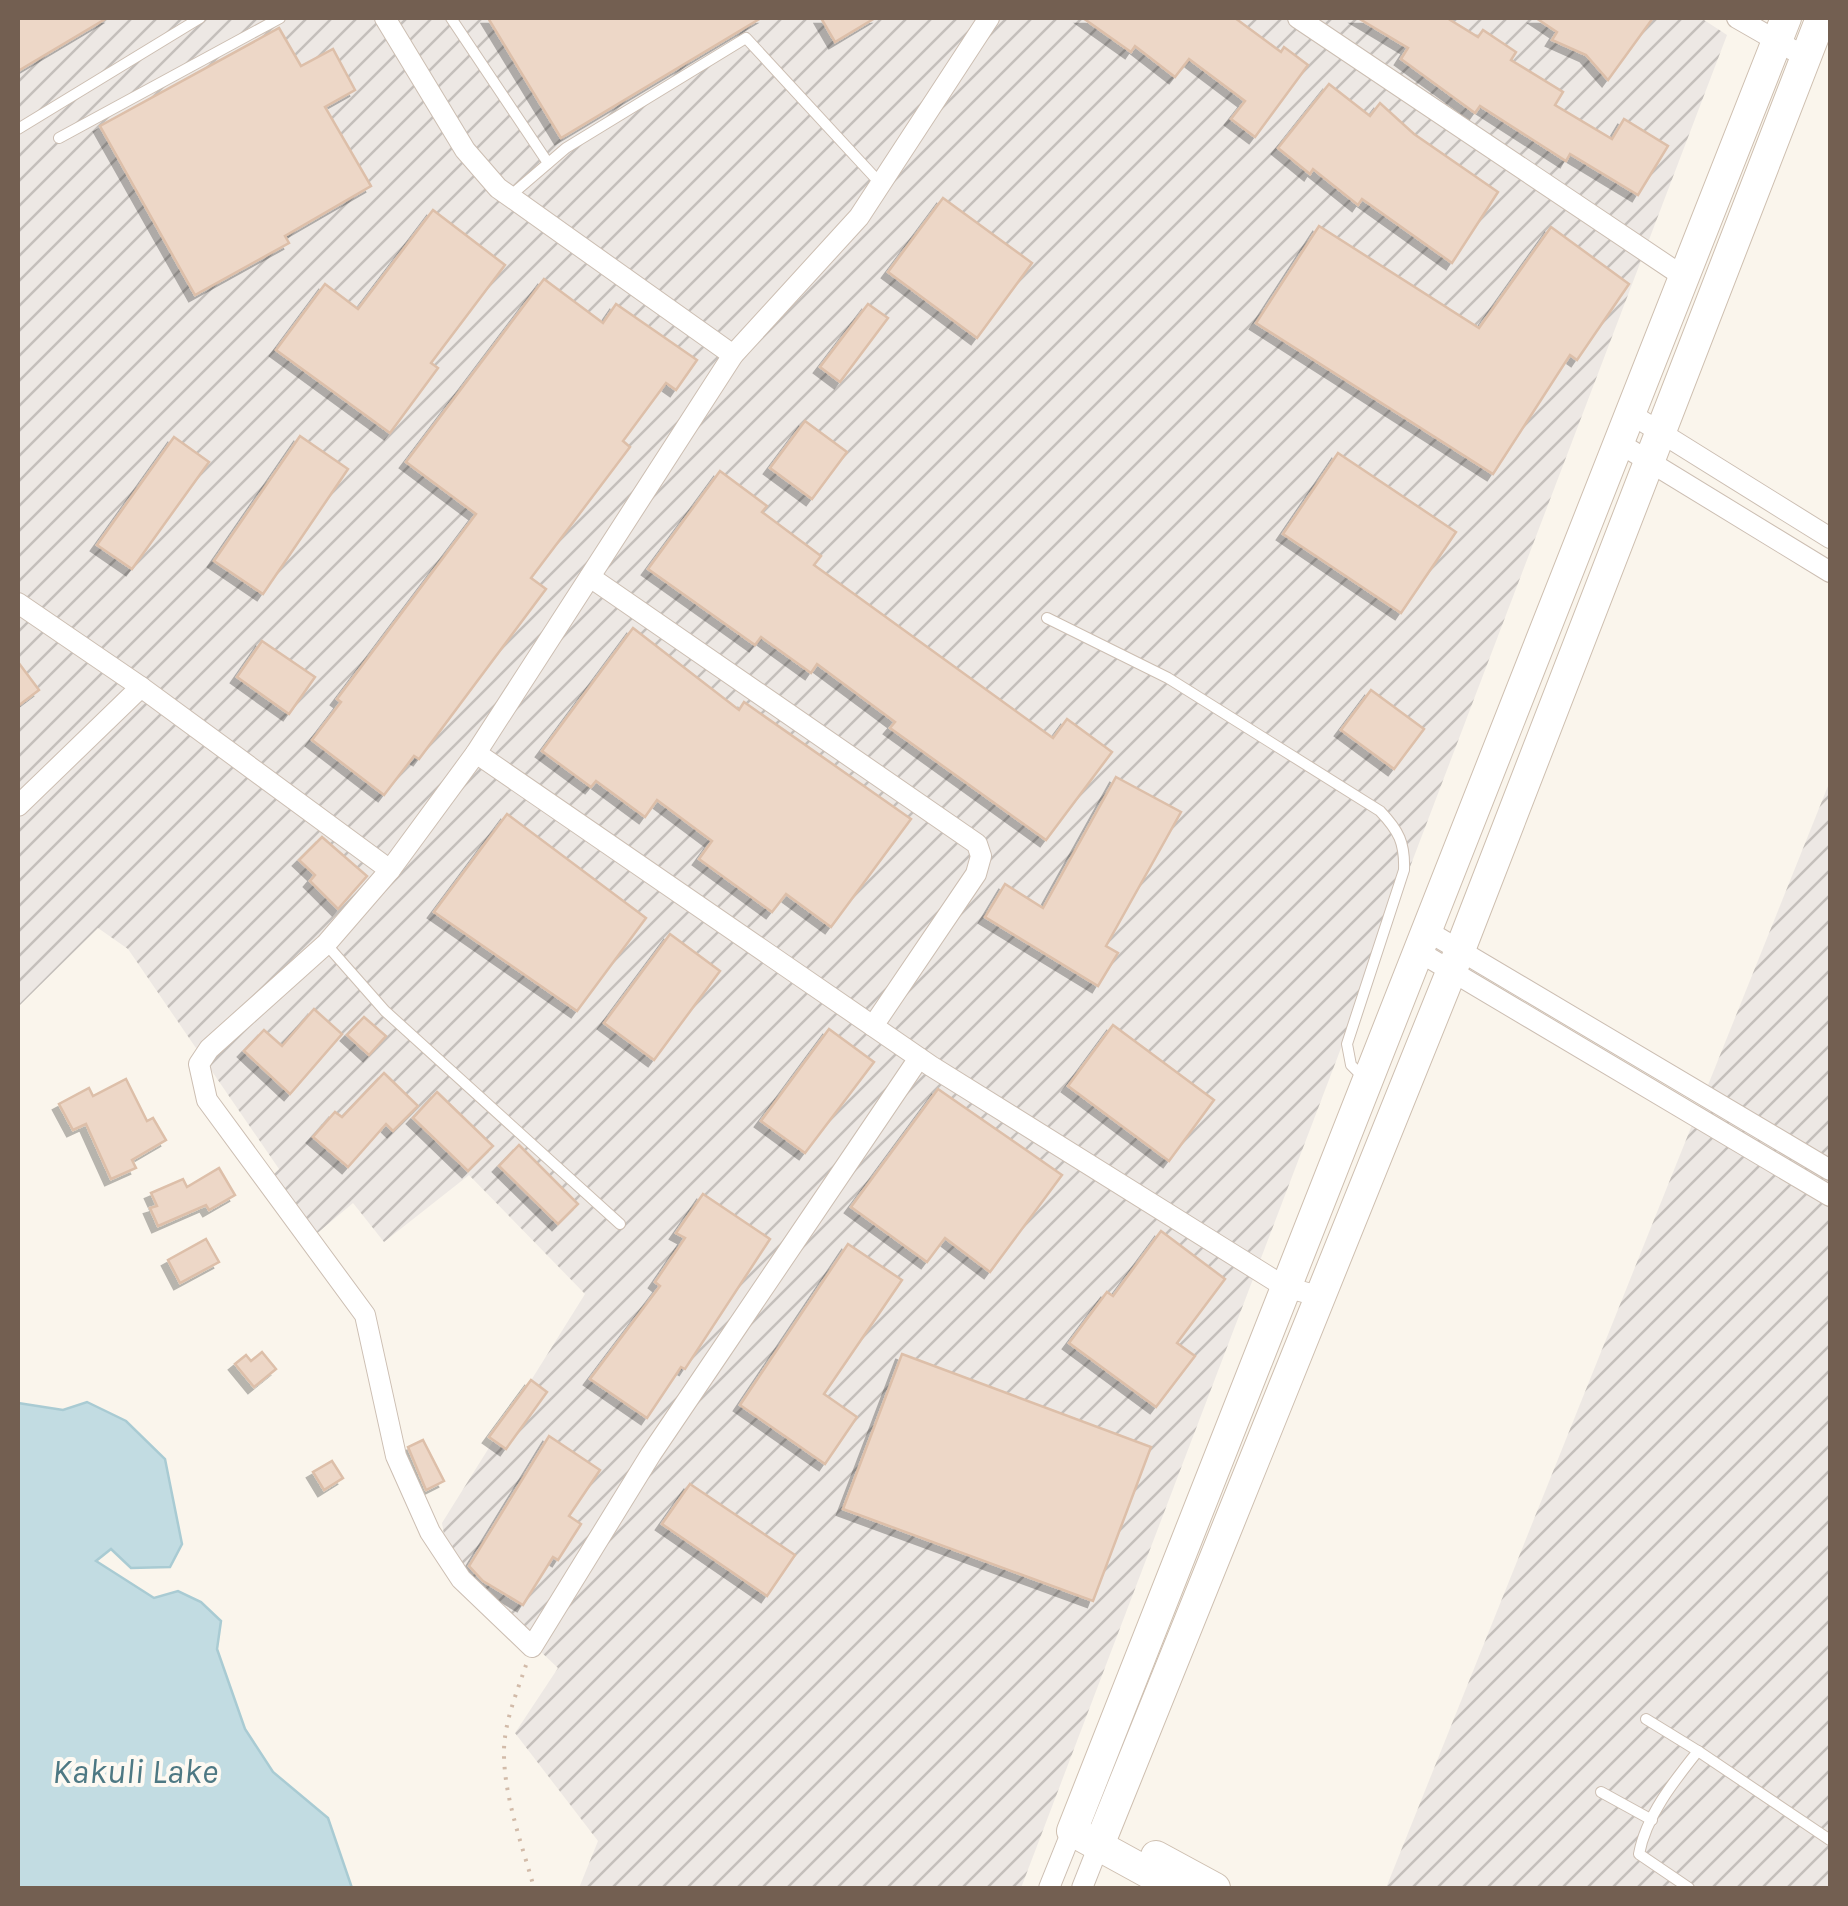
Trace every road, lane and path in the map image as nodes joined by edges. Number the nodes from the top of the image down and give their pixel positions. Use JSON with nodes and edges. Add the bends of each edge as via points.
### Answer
{"nodes":[{"id":1,"x":200,"y":18,"type":"edge"},
{"id":2,"x":280,"y":18,"type":"edge"},
{"id":3,"x":386,"y":18,"type":"edge"},
{"id":4,"x":451,"y":18,"type":"edge"},
{"id":5,"x":988,"y":18,"type":"edge"},
{"id":6,"x":1298,"y":18,"type":"edge"},
{"id":7,"x":1737,"y":18,"type":"edge"},
{"id":8,"x":1821,"y":18,"type":"edge"},
{"id":9,"x":1781,"y":29,"type":"edge"},
{"id":10,"x":1805,"y":58,"type":"junction"},
{"id":11,"x":18,"y":130,"type":"edge"},
{"id":12,"x":59,"y":138,"type":"dead end"},
{"id":13,"x":548,"y":163,"type":"junction"},
{"id":14,"x":880,"y":182,"type":"junction"},
{"id":15,"x":509,"y":196,"type":"junction"},
{"id":16,"x":1684,"y":277,"type":"junction"},
{"id":17,"x":733,"y":355,"type":"junction"},
{"id":18,"x":1631,"y":414,"type":"junction"},
{"id":19,"x":1662,"y":433,"type":"junction"},
{"id":20,"x":1619,"y":443,"type":"junction"},
{"id":21,"x":1649,"y":461,"type":"junction"},
{"id":22,"x":1830,"y":538,"type":"edge"},
{"id":23,"x":1830,"y":572,"type":"edge"},
{"id":24,"x":590,"y":578,"type":"junction"},
{"id":25,"x":18,"y":603,"type":"edge"},
{"id":26,"x":1046,"y":618,"type":"dead end"},
{"id":27,"x":141,"y":687,"type":"junction"},
{"id":28,"x":476,"y":754,"type":"junction"},
{"id":29,"x":18,"y":806,"type":"edge"},
{"id":30,"x":390,"y":870,"type":"junction"},
{"id":31,"x":1425,"y":942,"type":"junction"},
{"id":32,"x":326,"y":944,"type":"junction"},
{"id":33,"x":1455,"y":960,"type":"junction"},
{"id":34,"x":873,"y":1026,"type":"junction"},
{"id":35,"x":919,"y":1058,"type":"junction"},
{"id":36,"x":1368,"y":1082,"type":"junction"},
{"id":37,"x":1830,"y":1170,"type":"edge"},
{"id":38,"x":1830,"y":1196,"type":"edge"},
{"id":39,"x":620,"y":1224,"type":"dead end"},
{"id":40,"x":1285,"y":1287,"type":"junction"},
{"id":41,"x":1322,"y":1297,"type":"junction"},
{"id":42,"x":1176,"y":1567,"type":"junction"},
{"id":43,"x":1208,"y":1578,"type":"junction"},
{"id":44,"x":532,"y":1647,"type":"junction"},
{"id":45,"x":1646,"y":1719,"type":"dead end"},
{"id":46,"x":1698,"y":1751,"type":"junction"},
{"id":47,"x":1601,"y":1792,"type":"dead end"},
{"id":48,"x":1652,"y":1820,"type":"junction"},
{"id":49,"x":1089,"y":1829,"type":"junction"},
{"id":50,"x":1830,"y":1840,"type":"edge"},
{"id":51,"x":534,"y":1888,"type":"edge"},
{"id":52,"x":1050,"y":1888,"type":"edge"},
{"id":53,"x":1082,"y":1888,"type":"edge"},
{"id":54,"x":1176,"y":1888,"type":"edge"},
{"id":55,"x":1215,"y":1888,"type":"edge"},
{"id":56,"x":1689,"y":1888,"type":"edge"}],
"edges":[{"from":1,"to":11,"type":"lane"},
{"from":2,"to":12,"type":"lane"},
{"from":3,"to":15,"type":"street","via":[[465,150]]},
{"from":4,"to":13,"type":"lane"},
{"from":5,"to":14,"type":"street"},
{"from":6,"to":16,"type":"street"},
{"from":7,"to":9,"type":"street"},
{"from":8,"to":10,"type":"street"},
{"from":9,"to":10,"type":"street"},
{"from":9,"to":16,"type":"street"},
{"from":10,"to":19,"type":"street"},
{"from":13,"to":14,"type":"lane","via":[[746,38]]},
{"from":13,"to":15,"type":"lane"},
{"from":14,"to":17,"type":"street","via":[[859,217]]},
{"from":15,"to":17,"type":"street"},
{"from":16,"to":18,"type":"street"},
{"from":17,"to":24,"type":"street"},
{"from":18,"to":19,"type":"street"},
{"from":18,"to":20,"type":"street"},
{"from":19,"to":21,"type":"street"},
{"from":19,"to":22,"type":"street"},
{"from":20,"to":21,"type":"street"},
{"from":20,"to":31,"type":"street"},
{"from":21,"to":23,"type":"street"},
{"from":21,"to":33,"type":"street"},
{"from":24,"to":28,"type":"street"},
{"from":24,"to":34,"type":"street","via":[[977,844],[976,874]]},
{"from":25,"to":27,"type":"street"},
{"from":26,"to":36,"type":"lane","via":[[1168,678],[1380,811],[1397,829],[1405,846],[1404,870],[1347,1044],[1351,1065]]},
{"from":27,"to":29,"type":"street"},
{"from":27,"to":30,"type":"street"},
{"from":28,"to":30,"type":"street"},
{"from":28,"to":34,"type":"street"},
{"from":30,"to":32,"type":"street"},
{"from":31,"to":33,"type":"street"},
{"from":31,"to":36,"type":"street"},
{"from":32,"to":39,"type":"lane","via":[[386,1011]]},
{"from":32,"to":44,"type":"street","via":[[209,1050],[200,1080],[206,1100],[366,1316],[396,1456],[430,1532],[461,1579]]},
{"from":33,"to":37,"type":"street"},
{"from":33,"to":38,"type":"street"},
{"from":33,"to":41,"type":"street"},
{"from":34,"to":35,"type":"street"},
{"from":35,"to":40,"type":"street"},
{"from":35,"to":44,"type":"street","via":[[651,1454]]},
{"from":36,"to":40,"type":"street"},
{"from":40,"to":41,"type":"street"},
{"from":40,"to":42,"type":"street"},
{"from":41,"to":43,"type":"street"},
{"from":42,"to":43,"type":"street"},
{"from":42,"to":49,"type":"street"},
{"from":43,"to":49,"type":"street"},
{"from":44,"to":51,"type":"path","via":[[504,1751]]},
{"from":45,"to":46,"type":"lane"},
{"from":46,"to":48,"type":"lane"},
{"from":46,"to":50,"type":"lane"},
{"from":47,"to":48,"type":"lane"},
{"from":48,"to":56,"type":"lane","via":[[1639,1854]]},
{"from":49,"to":52,"type":"street"},
{"from":49,"to":53,"type":"street"},
{"from":49,"to":54,"type":"street"},
{"from":49,"to":55,"type":"street"}]}
